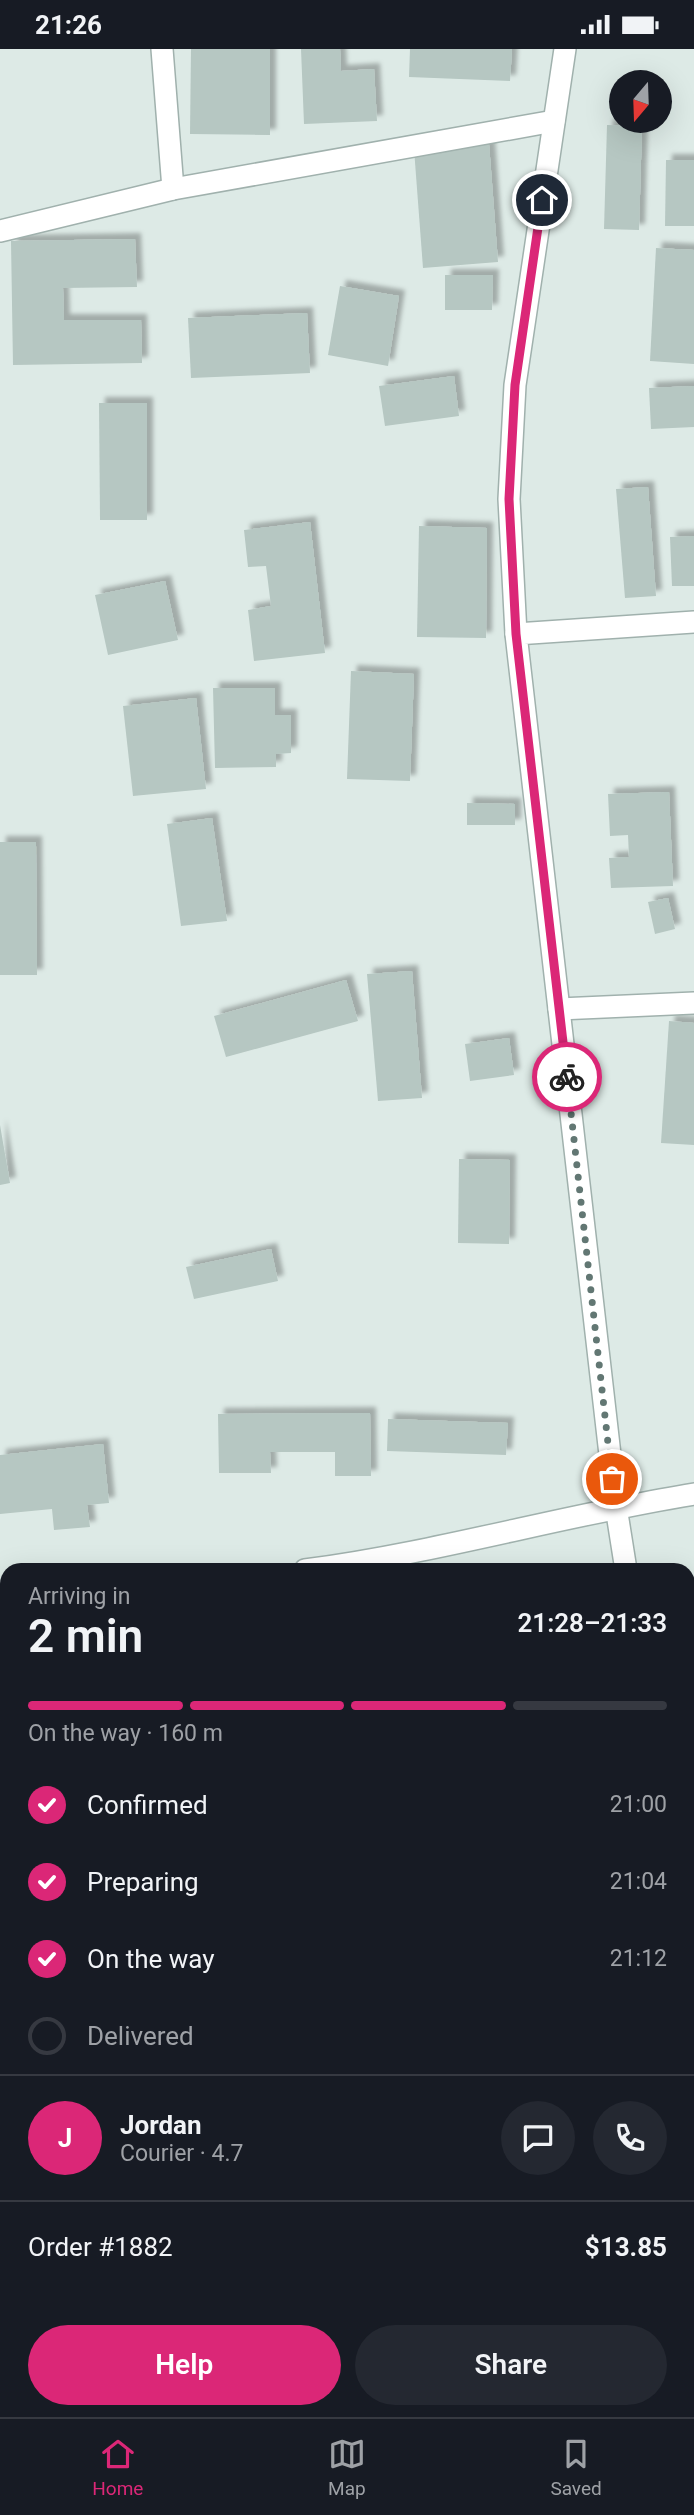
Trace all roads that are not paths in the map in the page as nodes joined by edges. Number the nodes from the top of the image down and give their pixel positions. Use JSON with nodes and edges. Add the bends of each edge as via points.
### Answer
{"nodes":[{"id":1,"x":162,"y":49,"type":"edge"},
{"id":2,"x":565,"y":49,"type":"edge"},
{"id":3,"x":554,"y":121,"type":"junction"},
{"id":4,"x":173,"y":188,"type":"junction"},
{"id":5,"x":0,"y":231,"type":"edge"},
{"id":6,"x":694,"y":622,"type":"edge"},
{"id":7,"x":516,"y":634,"type":"junction"},
{"id":8,"x":694,"y":1003,"type":"edge"},
{"id":9,"x":559,"y":1009,"type":"junction"},
{"id":10,"x":694,"y":1494,"type":"edge"},
{"id":11,"x":615,"y":1507,"type":"junction"},
{"id":12,"x":357,"y":1563,"type":"edge"},
{"id":13,"x":625,"y":1563,"type":"edge"}],
"edges":[{"from":1,"to":4,"type":"street"},
{"from":2,"to":3,"type":"street"},
{"from":3,"to":4,"type":"street"},
{"from":3,"to":7,"type":"street","via":[[515,385],[509,499]]},
{"from":4,"to":5,"type":"street"},
{"from":6,"to":7,"type":"street"},
{"from":7,"to":9,"type":"street"},
{"from":8,"to":9,"type":"street"},
{"from":9,"to":11,"type":"street"},
{"from":10,"to":11,"type":"street"},
{"from":11,"to":12,"type":"street"},
{"from":11,"to":13,"type":"street"}]}
